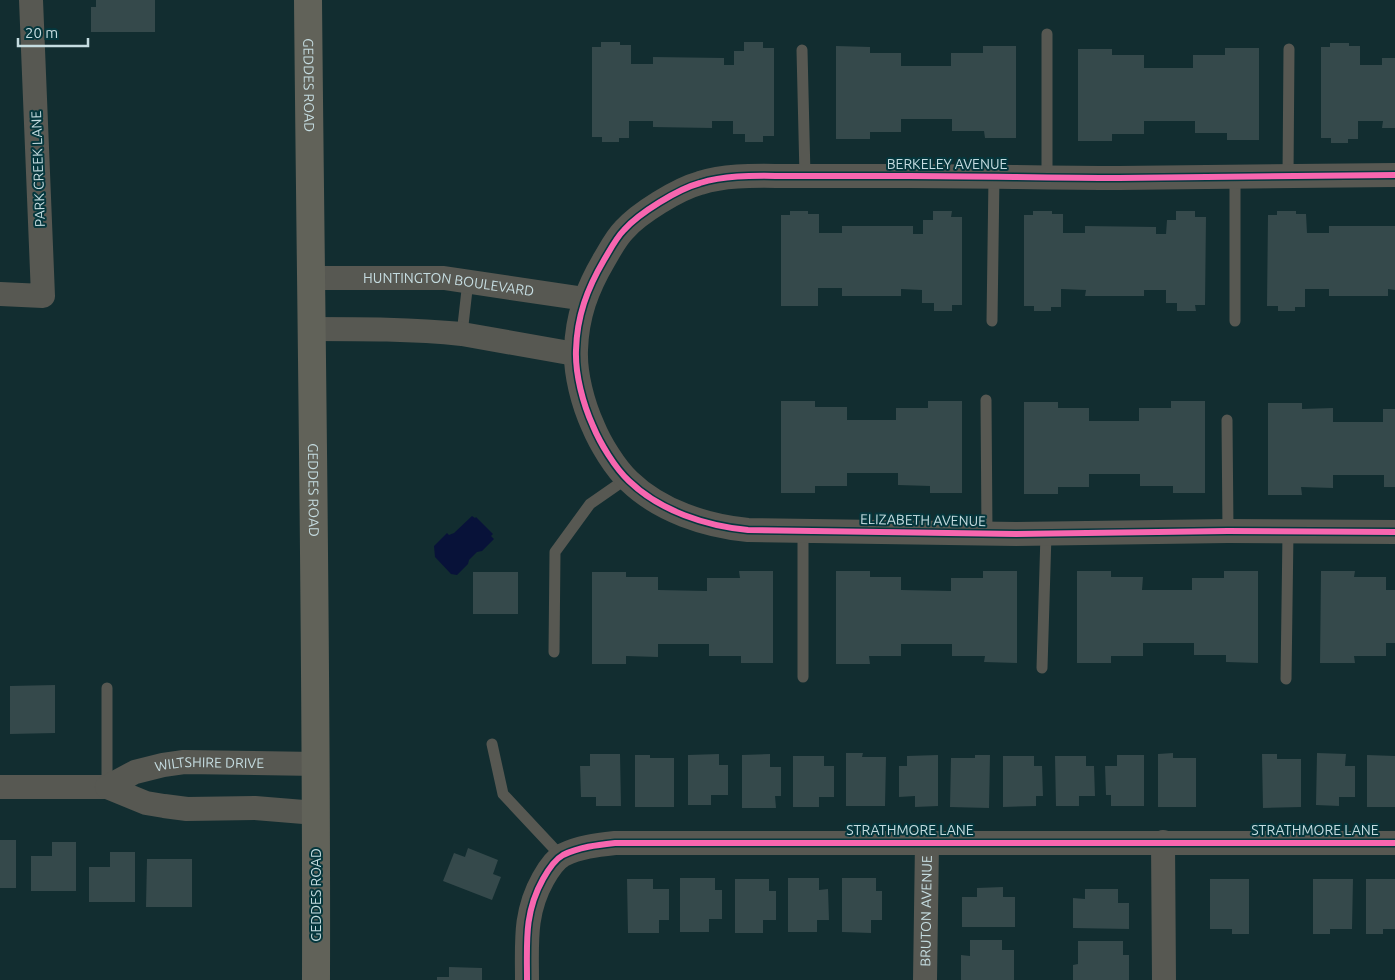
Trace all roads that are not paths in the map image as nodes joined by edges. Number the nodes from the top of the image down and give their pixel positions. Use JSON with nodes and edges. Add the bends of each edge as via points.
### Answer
{"nodes":[{"id":1,"x":31,"y":0,"type":"edge"},
{"id":2,"x":308,"y":0,"type":"edge"},
{"id":3,"x":1047,"y":34,"type":"dead end"},
{"id":4,"x":1289,"y":49,"type":"dead end"},
{"id":5,"x":802,"y":50,"type":"dead end"},
{"id":6,"x":1395,"y":175,"type":"edge"},
{"id":7,"x":805,"y":176,"type":"junction"},
{"id":8,"x":994,"y":176,"type":"junction"},
{"id":9,"x":1235,"y":176,"type":"junction"},
{"id":10,"x":1288,"y":176,"type":"junction"},
{"id":11,"x":1047,"y":177,"type":"junction"},
{"id":12,"x":310,"y":278,"type":"junction"},
{"id":13,"x":468,"y":281,"type":"junction"},
{"id":14,"x":0,"y":294,"type":"edge"},
{"id":15,"x":584,"y":299,"type":"junction"},
{"id":16,"x":992,"y":321,"type":"dead end"},
{"id":17,"x":1235,"y":321,"type":"dead end"},
{"id":18,"x":311,"y":329,"type":"junction"},
{"id":19,"x":577,"y":329,"type":"joint"},
{"id":20,"x":462,"y":334,"type":"junction"},
{"id":21,"x":575,"y":354,"type":"junction"},
{"id":22,"x":986,"y":400,"type":"dead end"},
{"id":23,"x":1227,"y":420,"type":"dead end"},
{"id":24,"x":626,"y":478,"type":"junction"},
{"id":25,"x":803,"y":531,"type":"junction"},
{"id":26,"x":1228,"y":532,"type":"junction"},
{"id":27,"x":1288,"y":532,"type":"junction"},
{"id":28,"x":1395,"y":532,"type":"edge"},
{"id":29,"x":987,"y":533,"type":"junction"},
{"id":30,"x":1046,"y":534,"type":"junction"},
{"id":31,"x":554,"y":652,"type":"dead end"},
{"id":32,"x":1042,"y":668,"type":"dead end"},
{"id":33,"x":803,"y":677,"type":"dead end"},
{"id":34,"x":1286,"y":679,"type":"dead end"},
{"id":35,"x":106,"y":688,"type":"dead end"},
{"id":36,"x":492,"y":744,"type":"dead end"},
{"id":37,"x":317,"y":764,"type":"junction"},
{"id":38,"x":0,"y":787,"type":"edge"},
{"id":39,"x":107,"y":787,"type":"junction"},
{"id":40,"x":316,"y":813,"type":"junction"},
{"id":41,"x":927,"y":842,"type":"junction"},
{"id":42,"x":1163,"y":842,"type":"junction"},
{"id":43,"x":1395,"y":843,"type":"edge"},
{"id":44,"x":561,"y":856,"type":"junction"},
{"id":45,"x":316,"y":980,"type":"edge"},
{"id":46,"x":527,"y":980,"type":"edge"},
{"id":47,"x":925,"y":980,"type":"edge"},
{"id":48,"x":1164,"y":980,"type":"edge"}],
"edges":[{"from":1,"to":14,"type":"street","name":"PARK CREEK LANE","via":[[42,296]]},
{"from":2,"to":12,"type":"main road","name":"GEDDES ROAD"},
{"from":3,"to":11,"type":"lane"},
{"from":4,"to":10,"type":"lane"},
{"from":5,"to":7,"type":"lane"},
{"from":6,"to":10,"type":"street","name":"BERKELEY AVENUE"},
{"from":7,"to":8,"type":"street","name":"BERKELEY AVENUE"},
{"from":7,"to":15,"type":"street","name":"BERKELEY AVENUE","via":[[719,178],[680,190],[624,230]]},
{"from":8,"to":11,"type":"street","name":"BERKELEY AVENUE"},
{"from":8,"to":16,"type":"lane"},
{"from":9,"to":10,"type":"street","name":"BERKELEY AVENUE"},
{"from":9,"to":11,"type":"street","name":"BERKELEY AVENUE"},
{"from":9,"to":17,"type":"lane"},
{"from":12,"to":13,"type":"street","name":"HUNTINGTON BOULEVARD","via":[[444,278]]},
{"from":12,"to":18,"type":"main road","name":"GEDDES ROAD"},
{"from":13,"to":15,"type":"street","name":"HUNTINGTON BOULEVARD"},
{"from":13,"to":20,"type":"lane"},
{"from":15,"to":19,"type":"street","name":"BERKELEY AVENUE"},
{"from":18,"to":20,"type":"street"},
{"from":18,"to":37,"type":"main road","name":"GEDDES ROAD"},
{"from":19,"to":21,"type":"street","name":"ELIZABETH AVENUE"},
{"from":20,"to":21,"type":"street"},
{"from":21,"to":24,"type":"street","name":"ELIZABETH AVENUE","via":[[588,415],[599,440]]},
{"from":22,"to":29,"type":"lane"},
{"from":23,"to":26,"type":"lane"},
{"from":24,"to":25,"type":"street","name":"ELIZABETH AVENUE","via":[[661,505],[728,529]]},
{"from":24,"to":31,"type":"lane","via":[[590,504],[555,552]]},
{"from":25,"to":29,"type":"street","name":"ELIZABETH AVENUE"},
{"from":25,"to":33,"type":"lane"},
{"from":26,"to":27,"type":"street","name":"ELIZABETH AVENUE"},
{"from":26,"to":30,"type":"street","name":"ELIZABETH AVENUE"},
{"from":27,"to":28,"type":"street","name":"ELIZABETH AVENUE"},
{"from":27,"to":34,"type":"lane"},
{"from":29,"to":30,"type":"street","name":"ELIZABETH AVENUE"},
{"from":30,"to":32,"type":"lane"},
{"from":35,"to":39,"type":"lane"},
{"from":36,"to":44,"type":"lane","via":[[504,794]]},
{"from":37,"to":39,"type":"street","name":"WILTSHIRE DRIVE","via":[[177,763],[134,772]]},
{"from":37,"to":40,"type":"main road","name":"GEDDES ROAD"},
{"from":38,"to":39,"type":"street","name":"WILTSHIRE DRIVE"},
{"from":39,"to":40,"type":"street","name":"WILTSHIRE DRIVE","via":[[146,803],[187,809],[256,808]]},
{"from":40,"to":45,"type":"main road","name":"GEDDES ROAD"},
{"from":41,"to":42,"type":"street","name":"STRATHMORE LANE"},
{"from":41,"to":44,"type":"street","name":"STRATHMORE LANE","via":[[615,843],[580,848]]},
{"from":41,"to":47,"type":"street","name":"BRUTON AVENUE"},
{"from":42,"to":43,"type":"street","name":"STRATHMORE LANE"},
{"from":42,"to":48,"type":"street"},
{"from":44,"to":46,"type":"street","via":[[549,869],[530,910]]}]}
